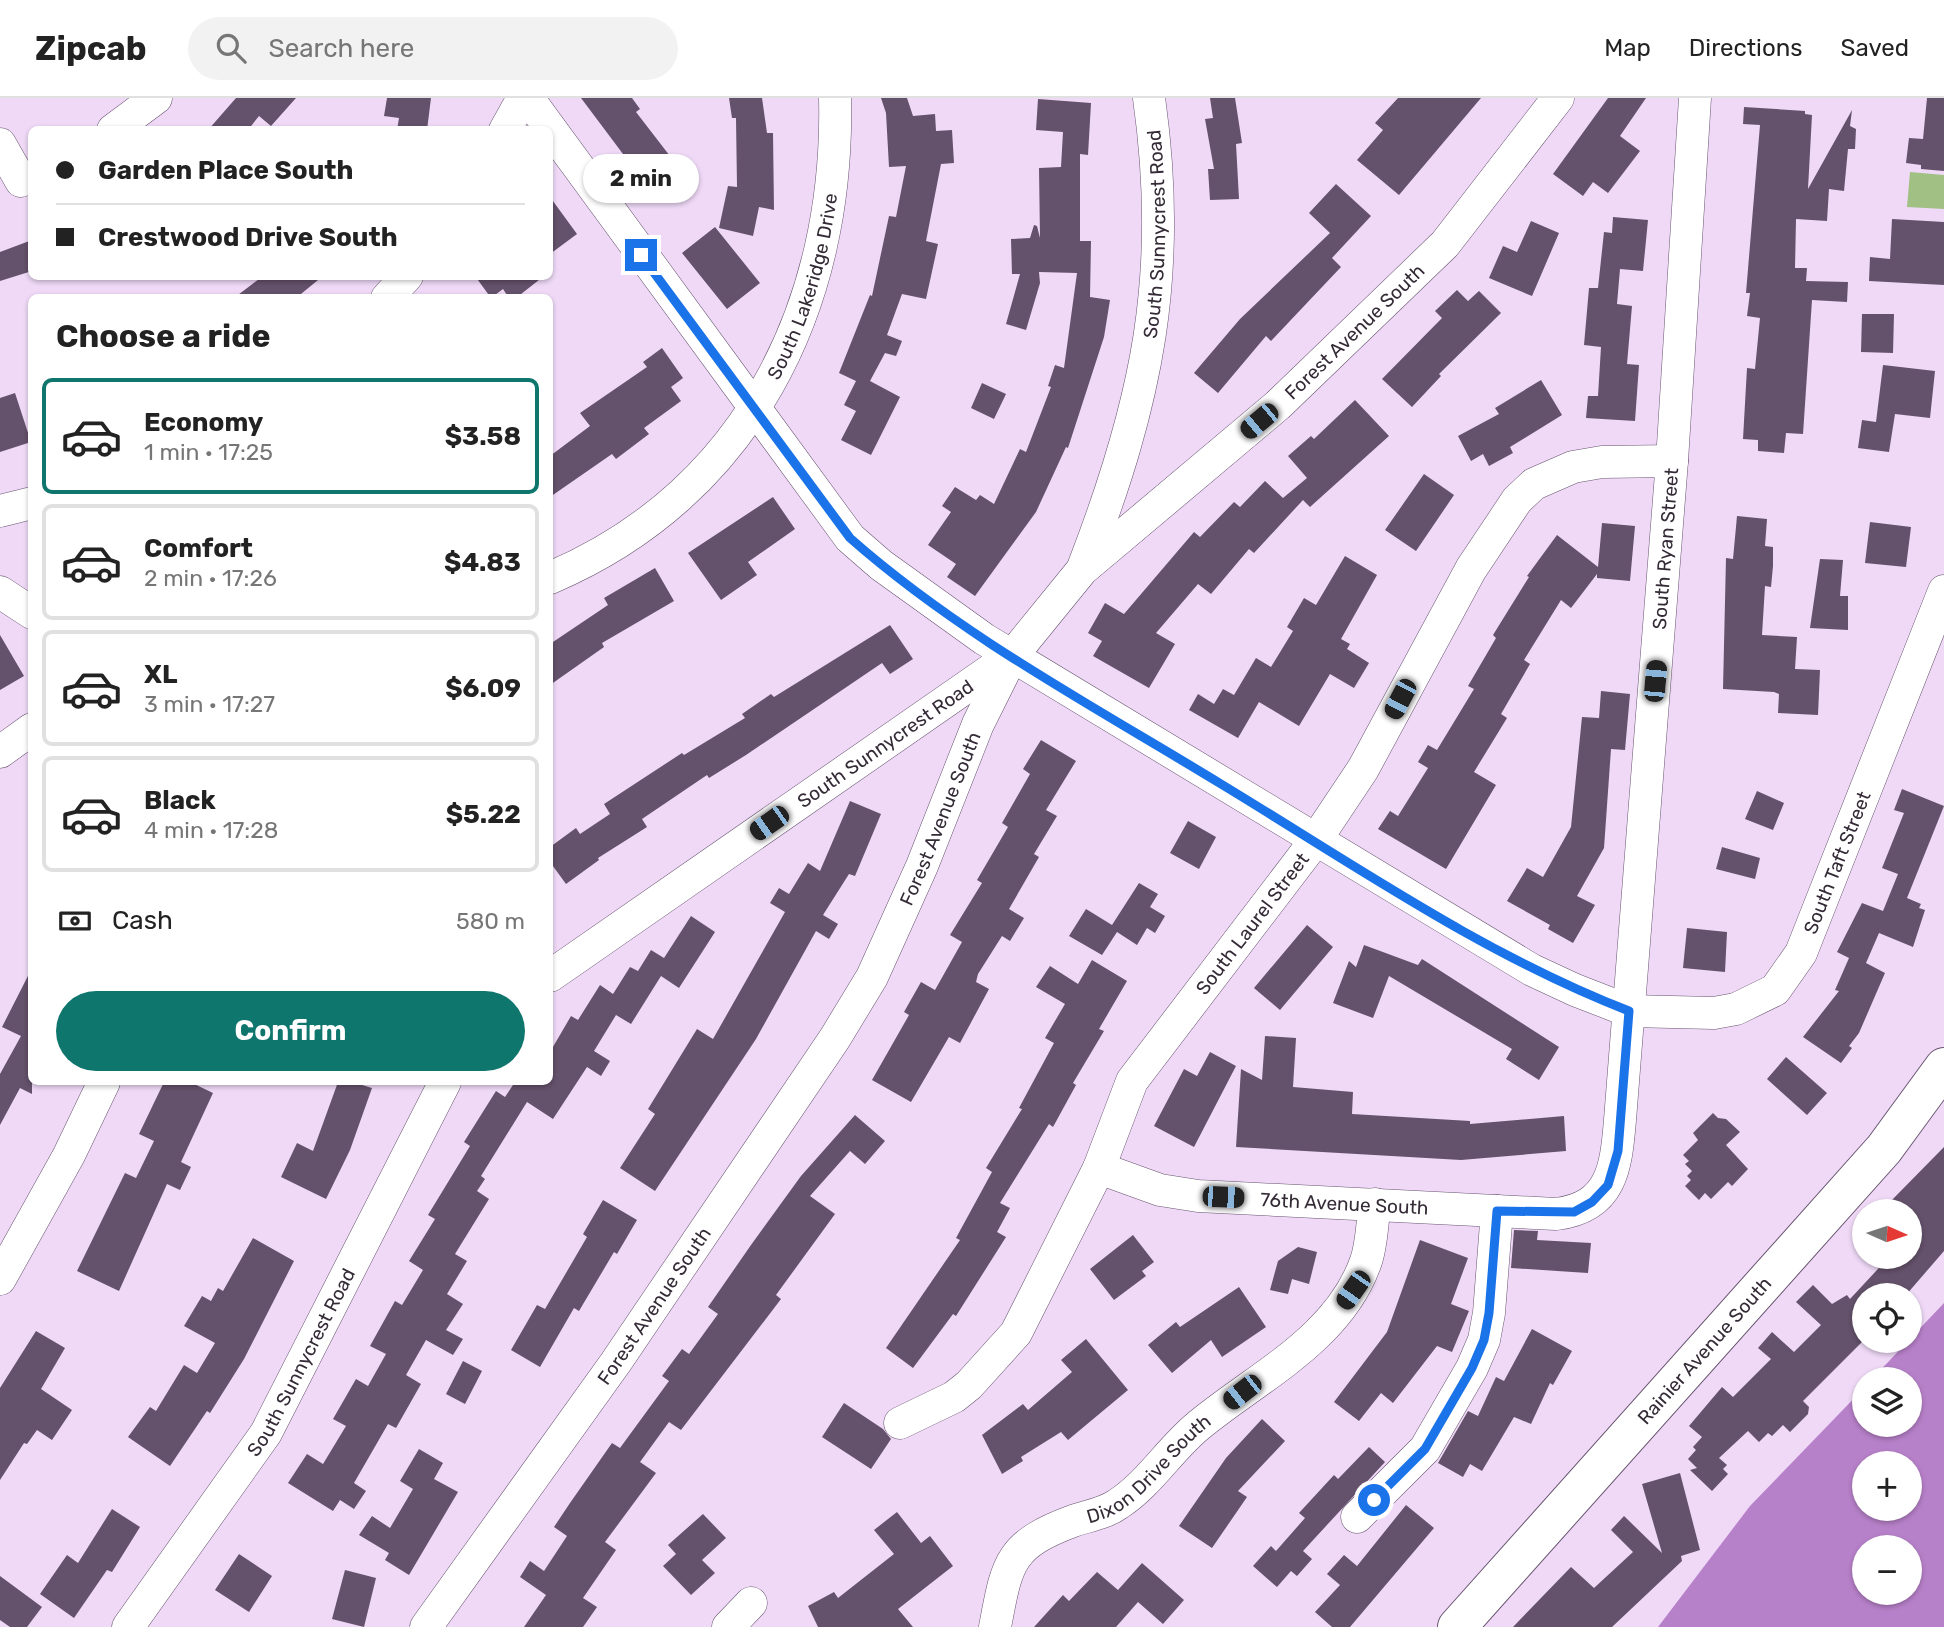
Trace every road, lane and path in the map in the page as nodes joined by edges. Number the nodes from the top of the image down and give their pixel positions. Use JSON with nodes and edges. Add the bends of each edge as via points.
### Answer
{"nodes":[{"id":1,"x":156,"y":98,"type":"edge"},
{"id":2,"x":525,"y":98,"type":"edge"},
{"id":3,"x":835,"y":98,"type":"edge"},
{"id":4,"x":1149,"y":98,"type":"edge"},
{"id":5,"x":1558,"y":98,"type":"edge"},
{"id":6,"x":1695,"y":98,"type":"edge"},
{"id":7,"x":118,"y":126,"type":"edge"},
{"id":8,"x":508,"y":126,"type":"edge"},
{"id":9,"x":546,"y":126,"type":"edge"},
{"id":10,"x":553,"y":136,"type":"edge"},
{"id":11,"x":0,"y":144,"type":"edge"},
{"id":12,"x":17,"y":182,"type":"edge"},
{"id":13,"x":403,"y":280,"type":"edge"},
{"id":14,"x":391,"y":294,"type":"edge"},
{"id":15,"x":755,"y":411,"type":"junction"},
{"id":16,"x":1672,"y":461,"type":"junction"},
{"id":17,"x":28,"y":504,"type":"edge"},
{"id":18,"x":0,"y":511,"type":"edge"},
{"id":19,"x":1082,"y":569,"type":"junction"},
{"id":20,"x":553,"y":576,"type":"edge"},
{"id":21,"x":1944,"y":591,"type":"edge"},
{"id":22,"x":0,"y":592,"type":"edge"},
{"id":23,"x":28,"y":610,"type":"edge"},
{"id":24,"x":1012,"y":656,"type":"junction"},
{"id":25,"x":28,"y":732,"type":"edge"},
{"id":26,"x":0,"y":752,"type":"edge"},
{"id":27,"x":1315,"y":841,"type":"junction"},
{"id":28,"x":553,"y":974,"type":"edge"},
{"id":29,"x":1629,"y":1011,"type":"junction"},
{"id":30,"x":1944,"y":1067,"type":"edge"},
{"id":31,"x":103,"y":1085,"type":"edge"},
{"id":32,"x":442,"y":1085,"type":"edge"},
{"id":33,"x":1098,"y":1168,"type":"junction"},
{"id":34,"x":1592,"y":1202,"type":"joint"},
{"id":35,"x":1374,"y":1203,"type":"junction"},
{"id":36,"x":1497,"y":1211,"type":"junction"},
{"id":37,"x":0,"y":1279,"type":"edge"},
{"id":38,"x":900,"y":1423,"type":"dead end"},
{"id":39,"x":1357,"y":1517,"type":"dead end"},
{"id":40,"x":751,"y":1603,"type":"dead end"},
{"id":41,"x":128,"y":1627,"type":"edge"},
{"id":42,"x":426,"y":1627,"type":"edge"},
{"id":43,"x":728,"y":1627,"type":"edge"},
{"id":44,"x":995,"y":1627,"type":"edge"},
{"id":45,"x":1457,"y":1627,"type":"edge"}],
"edges":[{"from":1,"to":7,"type":"street"},
{"from":2,"to":8,"type":"street"},
{"from":2,"to":9,"type":"street"},
{"from":3,"to":15,"type":"street","name":"South Lakeridge Drive","via":[[835,154],[822,250],[786,348]]},
{"from":4,"to":19,"type":"street","name":"South Sunnycrest Road","via":[[1159,232],[1150,344],[1126,450]]},
{"from":5,"to":19,"type":"street","name":"Forest Avenue South","via":[[1445,244],[1278,405]]},
{"from":6,"to":16,"type":"street","name":"South Ryan Street"},
{"from":10,"to":15,"type":"street"},
{"from":11,"to":12,"type":"street"},
{"from":13,"to":14,"type":"street"},
{"from":15,"to":20,"type":"street","name":"South Lakeridge Drive","via":[[687,492],[656,518],[616,545]]},
{"from":15,"to":24,"type":"street","via":[[850,538],[891,573]]},
{"from":16,"to":27,"type":"street","name":"South Laurel Street","via":[[1573,467],[1534,484],[1517,500],[1471,569],[1363,769]]},
{"from":16,"to":29,"type":"street","name":"South Ryan Street"},
{"from":17,"to":18,"type":"street"},
{"from":19,"to":24,"type":"street","name":"Forest Avenue South"},
{"from":21,"to":29,"type":"street","name":"South Taft Street","via":[[1801,953],[1775,990],[1736,1009],[1714,1013]]},
{"from":22,"to":23,"type":"street"},
{"from":24,"to":27,"type":"street"},
{"from":24,"to":28,"type":"street","name":"South Sunnycrest Road"},
{"from":24,"to":42,"type":"street","name":"Forest Avenue South","via":[[978,724],[872,977],[616,1362]]},
{"from":25,"to":26,"type":"street"},
{"from":27,"to":29,"type":"street","via":[[1532,970]]},
{"from":27,"to":33,"type":"street","name":"South Laurel Street","via":[[1132,1081]]},
{"from":29,"to":34,"type":"street","name":"South Ryan Street","via":[[1618,1151],[1608,1185]]},
{"from":30,"to":45,"type":"main road","name":"Rainier Avenue South","via":[[1884,1149]]},
{"from":31,"to":37,"type":"street"},
{"from":32,"to":41,"type":"street","name":"South Sunnycrest Road","via":[[266,1433]]},
{"from":33,"to":35,"type":"street","name":"76th Avenue South","via":[[1160,1190],[1198,1196]]},
{"from":33,"to":38,"type":"street","name":"South Laurel Street","via":[[1016,1333],[954,1397]]},
{"from":34,"to":36,"type":"street","name":"76th Avenue South","via":[[1574,1212],[1556,1214]]},
{"from":35,"to":36,"type":"street","name":"76th Avenue South"},
{"from":35,"to":44,"type":"street","name":"Dixon Drive South","via":[[1367,1259],[1338,1311],[1297,1353],[1196,1427],[1116,1506],[1047,1531],[1028,1543],[1003,1580]]},
{"from":36,"to":39,"type":"street","via":[[1489,1313],[1472,1368],[1425,1449]]},
{"from":40,"to":43,"type":"street"}]}
